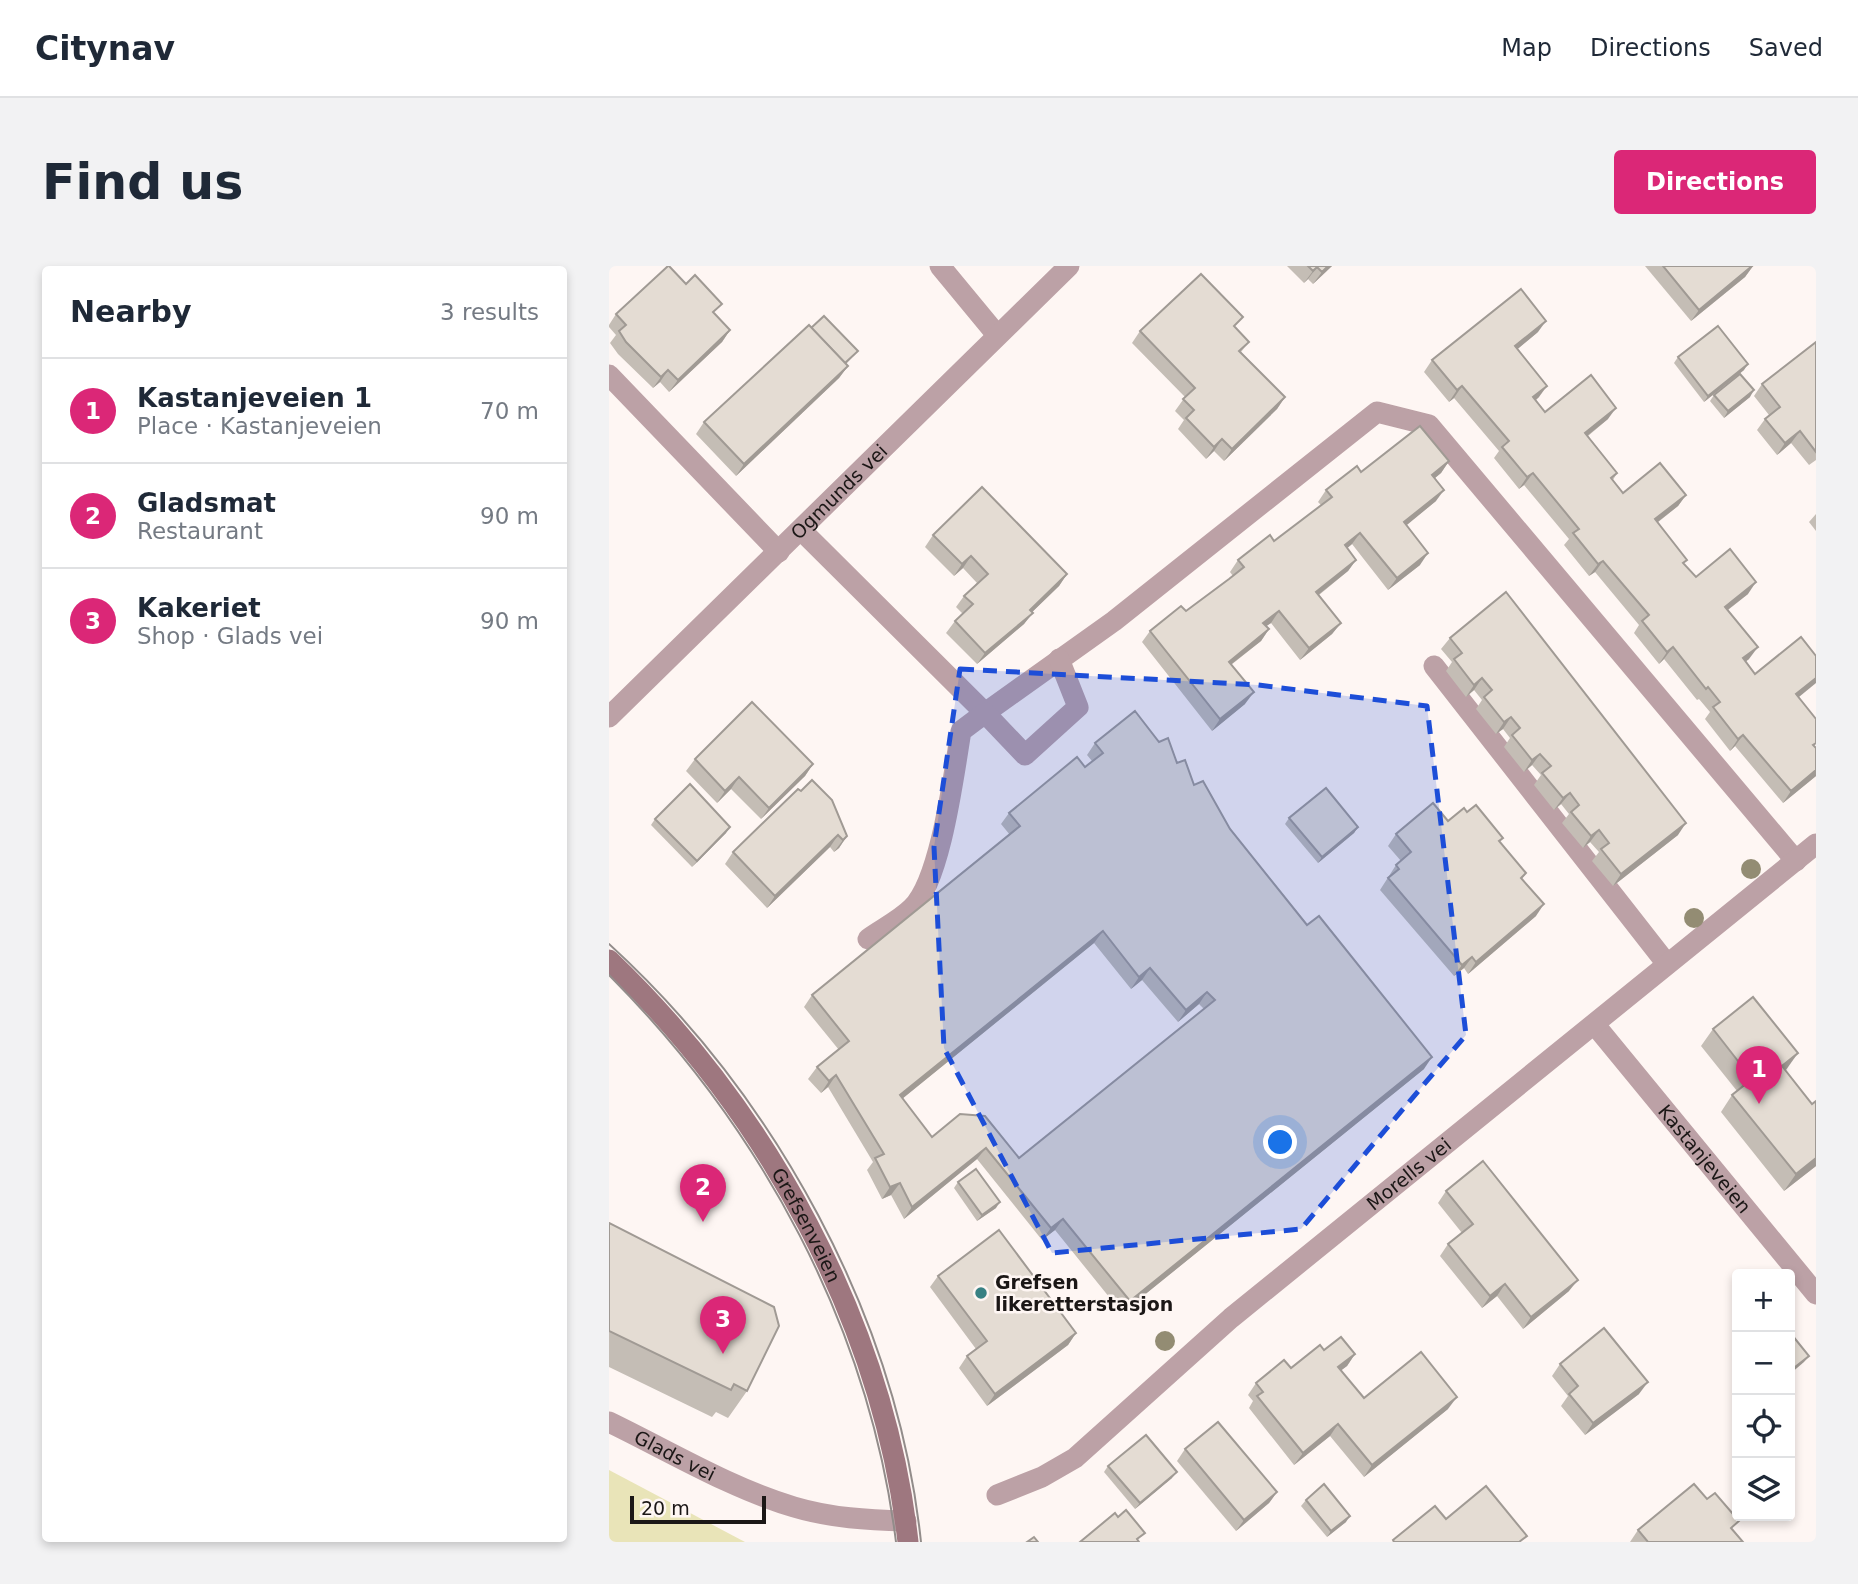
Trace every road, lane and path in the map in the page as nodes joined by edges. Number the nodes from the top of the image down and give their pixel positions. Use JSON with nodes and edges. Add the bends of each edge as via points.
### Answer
{"nodes":[{"id":1,"x":940,"y":266,"type":"edge"},
{"id":2,"x":1069,"y":266,"type":"edge"},
{"id":3,"x":997,"y":335,"type":"junction"},
{"id":4,"x":609,"y":375,"type":"edge"},
{"id":5,"x":801,"y":530,"type":"junction"},
{"id":6,"x":779,"y":552,"type":"junction"},
{"id":7,"x":1059,"y":659,"type":"junction"},
{"id":8,"x":1434,"y":666,"type":"dead end"},
{"id":9,"x":985,"y":713,"type":"junction"},
{"id":10,"x":609,"y":717,"type":"edge"},
{"id":11,"x":1816,"y":844,"type":"edge"},
{"id":12,"x":1796,"y":861,"type":"junction"},
{"id":13,"x":868,"y":939,"type":"dead end"},
{"id":14,"x":609,"y":960,"type":"edge"},
{"id":15,"x":1667,"y":964,"type":"junction"},
{"id":16,"x":1595,"y":1025,"type":"junction"},
{"id":17,"x":1816,"y":1294,"type":"edge"},
{"id":18,"x":609,"y":1422,"type":"edge"},
{"id":19,"x":997,"y":1495,"type":"dead end"},
{"id":20,"x":907,"y":1532,"type":"edge"}],
"edges":[{"from":1,"to":3,"type":"street"},
{"from":2,"to":3,"type":"street","name":"Ogmunds vei"},
{"from":3,"to":5,"type":"street","name":"Ogmunds vei"},
{"from":4,"to":6,"type":"street"},
{"from":5,"to":6,"type":"street","name":"Ogmunds vei"},
{"from":5,"to":9,"type":"street"},
{"from":6,"to":10,"type":"street","name":"Ogmunds vei"},
{"from":7,"to":9,"type":"street"},
{"from":7,"to":9,"type":"street","via":[[1077,707],[1025,755]]},
{"from":7,"to":12,"type":"street","via":[[1114,621],[1377,412],[1429,425]]},
{"from":8,"to":15,"type":"street"},
{"from":9,"to":13,"type":"street","via":[[961,731],[944,826],[926,884],[914,907]]},
{"from":11,"to":12,"type":"street","name":"Morells vei"},
{"from":12,"to":15,"type":"street","name":"Morells vei"},
{"from":14,"to":20,"type":"main road","name":"Grefsenveien","via":[[673,1026],[713,1076],[796,1202],[867,1366],[886,1429]]},
{"from":15,"to":16,"type":"street","name":"Morells vei"},
{"from":16,"to":17,"type":"street","name":"Kastanjeveien"},
{"from":16,"to":19,"type":"street","name":"Morells vei","via":[[1231,1318],[1075,1458]]},
{"from":18,"to":20,"type":"street","name":"Glads vei","via":[[795,1507]]}]}
